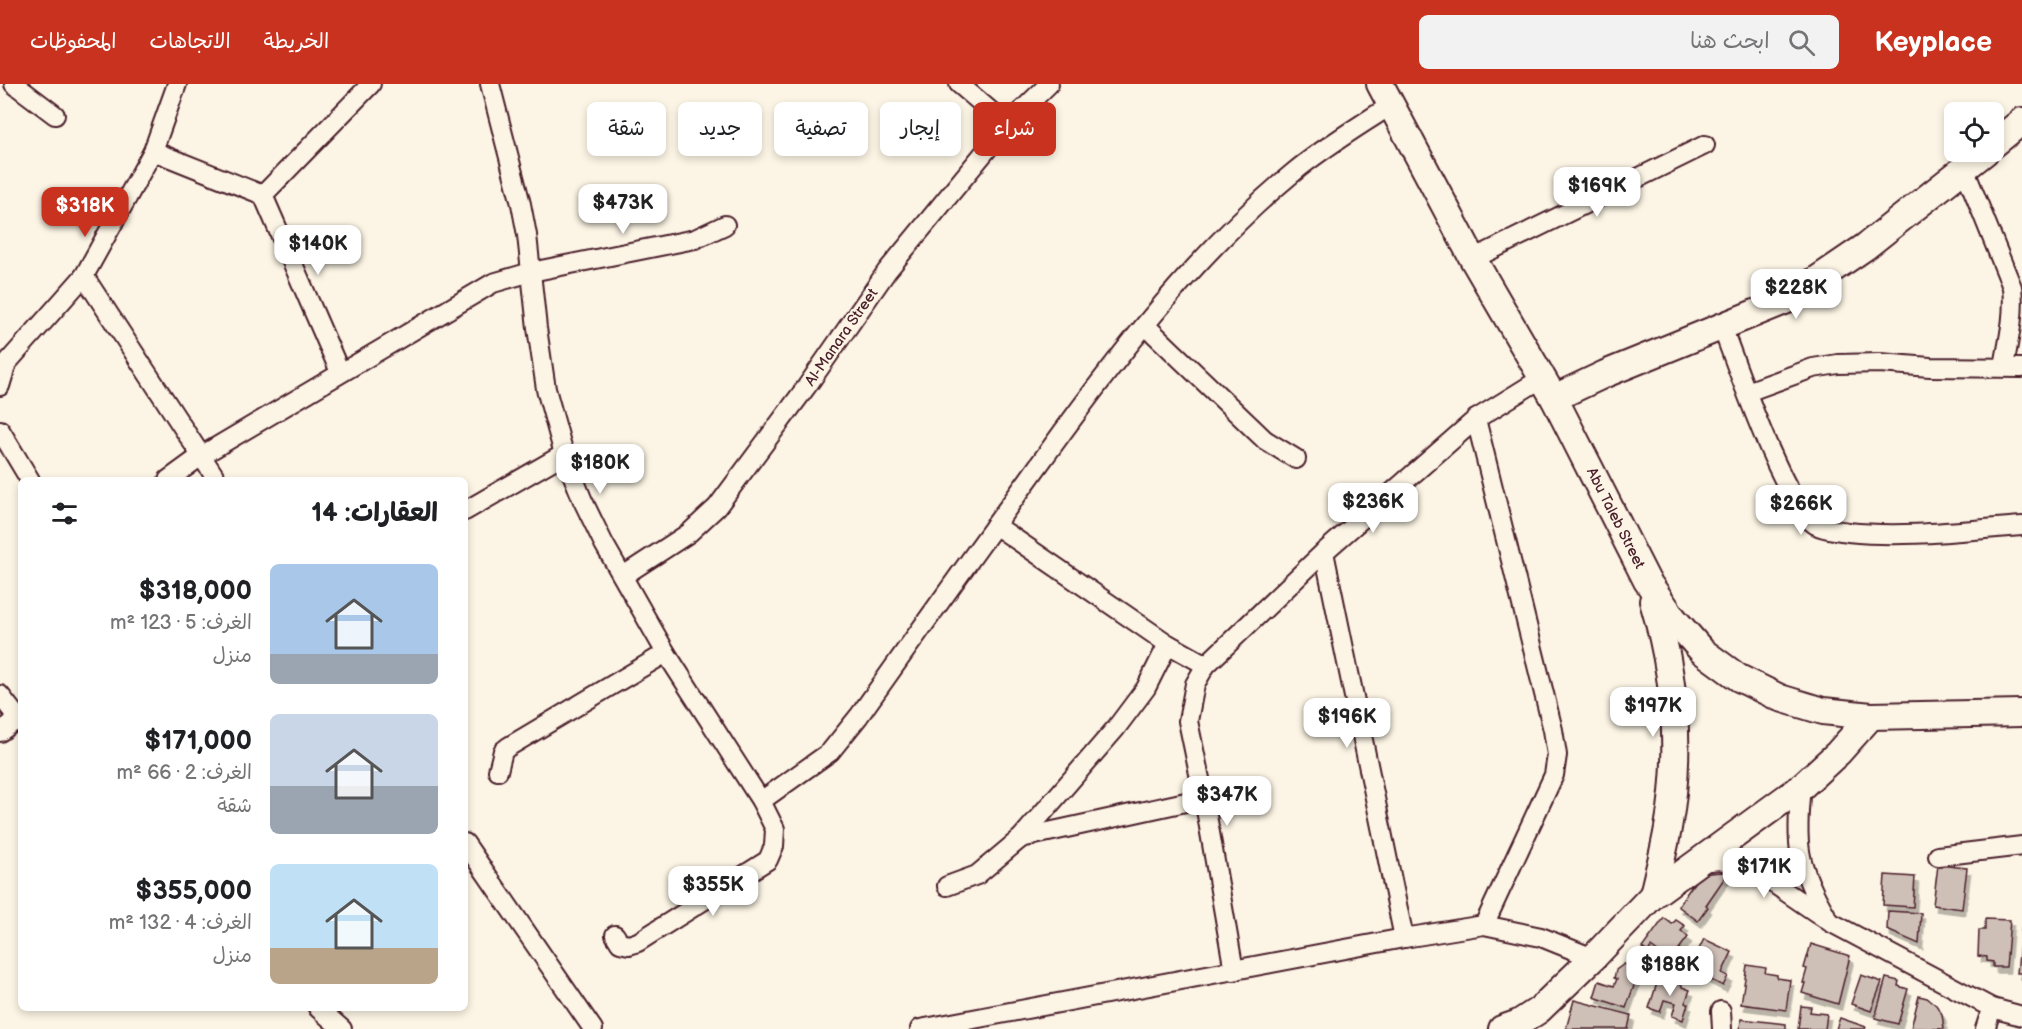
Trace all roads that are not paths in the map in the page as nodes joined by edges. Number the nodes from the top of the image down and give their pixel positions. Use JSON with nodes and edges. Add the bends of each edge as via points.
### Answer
{"nodes":[{"id":1,"x":14,"y":84,"type":"edge"},
{"id":2,"x":177,"y":84,"type":"edge"},
{"id":3,"x":490,"y":84,"type":"edge"},
{"id":4,"x":960,"y":84,"type":"edge"},
{"id":5,"x":1049,"y":84,"type":"edge"},
{"id":6,"x":363,"y":88,"type":"edge"},
{"id":7,"x":1385,"y":95,"type":"edge"},
{"id":8,"x":981,"y":102,"type":"edge"},
{"id":9,"x":1031,"y":102,"type":"edge"},
{"id":10,"x":55,"y":115,"type":"dead end"},
{"id":11,"x":2022,"y":121,"type":"edge"},
{"id":12,"x":2004,"y":136,"type":"edge"},
{"id":13,"x":1705,"y":145,"type":"dead end"},
{"id":14,"x":153,"y":151,"type":"junction"},
{"id":15,"x":982,"y":156,"type":"edge"},
{"id":16,"x":1972,"y":162,"type":"edge"},
{"id":17,"x":1964,"y":168,"type":"junction"},
{"id":18,"x":263,"y":195,"type":"junction"},
{"id":19,"x":725,"y":225,"type":"dead end"},
{"id":20,"x":1473,"y":259,"type":"junction"},
{"id":21,"x":531,"y":272,"type":"junction"},
{"id":22,"x":84,"y":276,"type":"junction"},
{"id":23,"x":2017,"y":285,"type":"edge"},
{"id":24,"x":1145,"y":325,"type":"junction"},
{"id":25,"x":1722,"y":327,"type":"junction"},
{"id":26,"x":2013,"y":367,"type":"edge"},
{"id":27,"x":340,"y":372,"type":"junction"},
{"id":28,"x":0,"y":386,"type":"edge"},
{"id":29,"x":1548,"y":388,"type":"junction"},
{"id":30,"x":1748,"y":392,"type":"junction"},
{"id":31,"x":1476,"y":419,"type":"junction"},
{"id":32,"x":0,"y":430,"type":"edge"},
{"id":33,"x":564,"y":454,"type":"junction"},
{"id":34,"x":201,"y":456,"type":"junction"},
{"id":35,"x":1296,"y":459,"type":"dead end"},
{"id":36,"x":28,"y":477,"type":"edge"},
{"id":37,"x":172,"y":477,"type":"edge"},
{"id":38,"x":215,"y":477,"type":"edge"},
{"id":39,"x":468,"y":509,"type":"edge"},
{"id":40,"x":995,"y":525,"type":"junction"},
{"id":41,"x":2022,"y":526,"type":"edge"},
{"id":42,"x":1324,"y":552,"type":"junction"},
{"id":43,"x":623,"y":576,"type":"junction"},
{"id":44,"x":1647,"y":581,"type":"junction"},
{"id":45,"x":1168,"y":644,"type":"junction"},
{"id":46,"x":666,"y":653,"type":"junction"},
{"id":47,"x":1206,"y":665,"type":"junction"},
{"id":48,"x":0,"y":695,"type":"edge"},
{"id":49,"x":2022,"y":713,"type":"edge"},
{"id":50,"x":1872,"y":716,"type":"junction"},
{"id":51,"x":18,"y":719,"type":"edge"},
{"id":52,"x":18,"y":721,"type":"edge"},
{"id":53,"x":0,"y":732,"type":"edge"},
{"id":54,"x":498,"y":771,"type":"dead end"},
{"id":55,"x":1801,"y":787,"type":"junction"},
{"id":56,"x":1204,"y":798,"type":"junction"},
{"id":57,"x":761,"y":801,"type":"junction"},
{"id":58,"x":1021,"y":838,"type":"junction"},
{"id":59,"x":2022,"y":846,"type":"edge"},
{"id":60,"x":468,"y":847,"type":"edge"},
{"id":61,"x":1938,"y":856,"type":"dead end"},
{"id":62,"x":1700,"y":862,"type":"junction"},
{"id":63,"x":947,"y":886,"type":"dead end"},
{"id":64,"x":1653,"y":895,"type":"junction"},
{"id":65,"x":1830,"y":922,"type":"junction"},
{"id":66,"x":1484,"y":925,"type":"junction"},
{"id":67,"x":615,"y":935,"type":"dead end"},
{"id":68,"x":1404,"y":938,"type":"junction"},
{"id":69,"x":1593,"y":958,"type":"junction"},
{"id":70,"x":1234,"y":971,"type":"junction"},
{"id":71,"x":1992,"y":1008,"type":"junction"},
{"id":72,"x":321,"y":1011,"type":"edge"},
{"id":73,"x":1721,"y":1011,"type":"dead end"},
{"id":74,"x":2022,"y":1016,"type":"edge"},
{"id":75,"x":1515,"y":1027,"type":"edge"},
{"id":76,"x":342,"y":1029,"type":"edge"},
{"id":77,"x":593,"y":1029,"type":"edge"},
{"id":78,"x":920,"y":1029,"type":"edge"},
{"id":79,"x":1722,"y":1029,"type":"edge"},
{"id":80,"x":1985,"y":1029,"type":"edge"}],
"edges":[{"from":1,"to":10,"type":"street"},
{"from":2,"to":14,"type":"street"},
{"from":3,"to":21,"type":"street","via":[[520,204]]},
{"from":4,"to":8,"type":"street"},
{"from":5,"to":9,"type":"street","name":"Al-Manara Street"},
{"from":6,"to":18,"type":"street"},
{"from":7,"to":20,"type":"street","name":"Abu Taleb Street"},
{"from":7,"to":24,"type":"street","via":[[1219,243]]},
{"from":11,"to":12,"type":"street"},
{"from":13,"to":20,"type":"street"},
{"from":14,"to":18,"type":"street"},
{"from":14,"to":22,"type":"street"},
{"from":15,"to":43,"type":"street","name":"Al-Manara Street","via":[[887,271],[717,507],[689,533]]},
{"from":16,"to":17,"type":"street"},
{"from":17,"to":23,"type":"street"},
{"from":17,"to":25,"type":"street","via":[[1865,248],[1787,300]]},
{"from":18,"to":27,"type":"street"},
{"from":19,"to":21,"type":"street","via":[[695,239]]},
{"from":20,"to":29,"type":"street","name":"Abu Taleb Street"},
{"from":21,"to":27,"type":"street","via":[[493,283]]},
{"from":21,"to":33,"type":"street","via":[[546,389]]},
{"from":22,"to":28,"type":"street","via":[[7,363]]},
{"from":22,"to":34,"type":"street"},
{"from":23,"to":26,"type":"street"},
{"from":24,"to":35,"type":"street","via":[[1265,440]]},
{"from":24,"to":40,"type":"street"},
{"from":25,"to":29,"type":"street","via":[[1605,374]]},
{"from":25,"to":30,"type":"street"},
{"from":26,"to":30,"type":"street","via":[[1838,364],[1814,368]]},
{"from":27,"to":34,"type":"street"},
{"from":29,"to":31,"type":"street"},
{"from":29,"to":44,"type":"street","name":"Abu Taleb Street"},
{"from":30,"to":41,"type":"street","via":[[1785,483],[1815,525],[1862,533]]},
{"from":31,"to":42,"type":"street"},
{"from":31,"to":66,"type":"street","via":[[1557,755],[1554,775]]},
{"from":32,"to":36,"type":"street"},
{"from":33,"to":39,"type":"street"},
{"from":33,"to":43,"type":"street","via":[[583,501]]},
{"from":34,"to":37,"type":"street"},
{"from":34,"to":38,"type":"street"},
{"from":40,"to":45,"type":"street"},
{"from":40,"to":57,"type":"street","via":[[830,752]]},
{"from":42,"to":47,"type":"street"},
{"from":42,"to":68,"type":"street"},
{"from":43,"to":46,"type":"street"},
{"from":44,"to":50,"type":"street","name":"Abu Taleb Street","via":[[1702,651],[1739,678],[1780,698],[1823,711]]},
{"from":44,"to":64,"type":"street","via":[[1665,640],[1674,702],[1676,765],[1668,828]]},
{"from":45,"to":47,"type":"street"},
{"from":45,"to":58,"type":"street","via":[[1146,688],[1116,728]]},
{"from":46,"to":54,"type":"street","via":[[508,747],[503,751]]},
{"from":46,"to":57,"type":"street"},
{"from":47,"to":56,"type":"street","via":[[1195,684],[1188,721]]},
{"from":48,"to":51,"type":"street"},
{"from":49,"to":50,"type":"street","name":"Abu Taleb Street"},
{"from":50,"to":55,"type":"street"},
{"from":52,"to":53,"type":"street"},
{"from":55,"to":62,"type":"street"},
{"from":55,"to":65,"type":"street","via":[[1797,823],[1800,857],[1811,890]]},
{"from":56,"to":58,"type":"street"},
{"from":56,"to":70,"type":"street"},
{"from":57,"to":67,"type":"street","via":[[775,829],[768,860],[638,942],[620,943]]},
{"from":58,"to":63,"type":"street","via":[[977,875]]},
{"from":59,"to":61,"type":"street"},
{"from":60,"to":77,"type":"street"},
{"from":62,"to":64,"type":"street"},
{"from":62,"to":65,"type":"street","via":[[1720,860],[1746,867]]},
{"from":64,"to":69,"type":"street"},
{"from":65,"to":71,"type":"street"},
{"from":66,"to":68,"type":"street"},
{"from":66,"to":69,"type":"street","via":[[1541,937]]},
{"from":68,"to":70,"type":"street"},
{"from":69,"to":75,"type":"street","via":[[1539,1010]]},
{"from":70,"to":78,"type":"street"},
{"from":71,"to":74,"type":"street"},
{"from":71,"to":80,"type":"street"},
{"from":72,"to":76,"type":"street"},
{"from":73,"to":79,"type":"street"}]}
